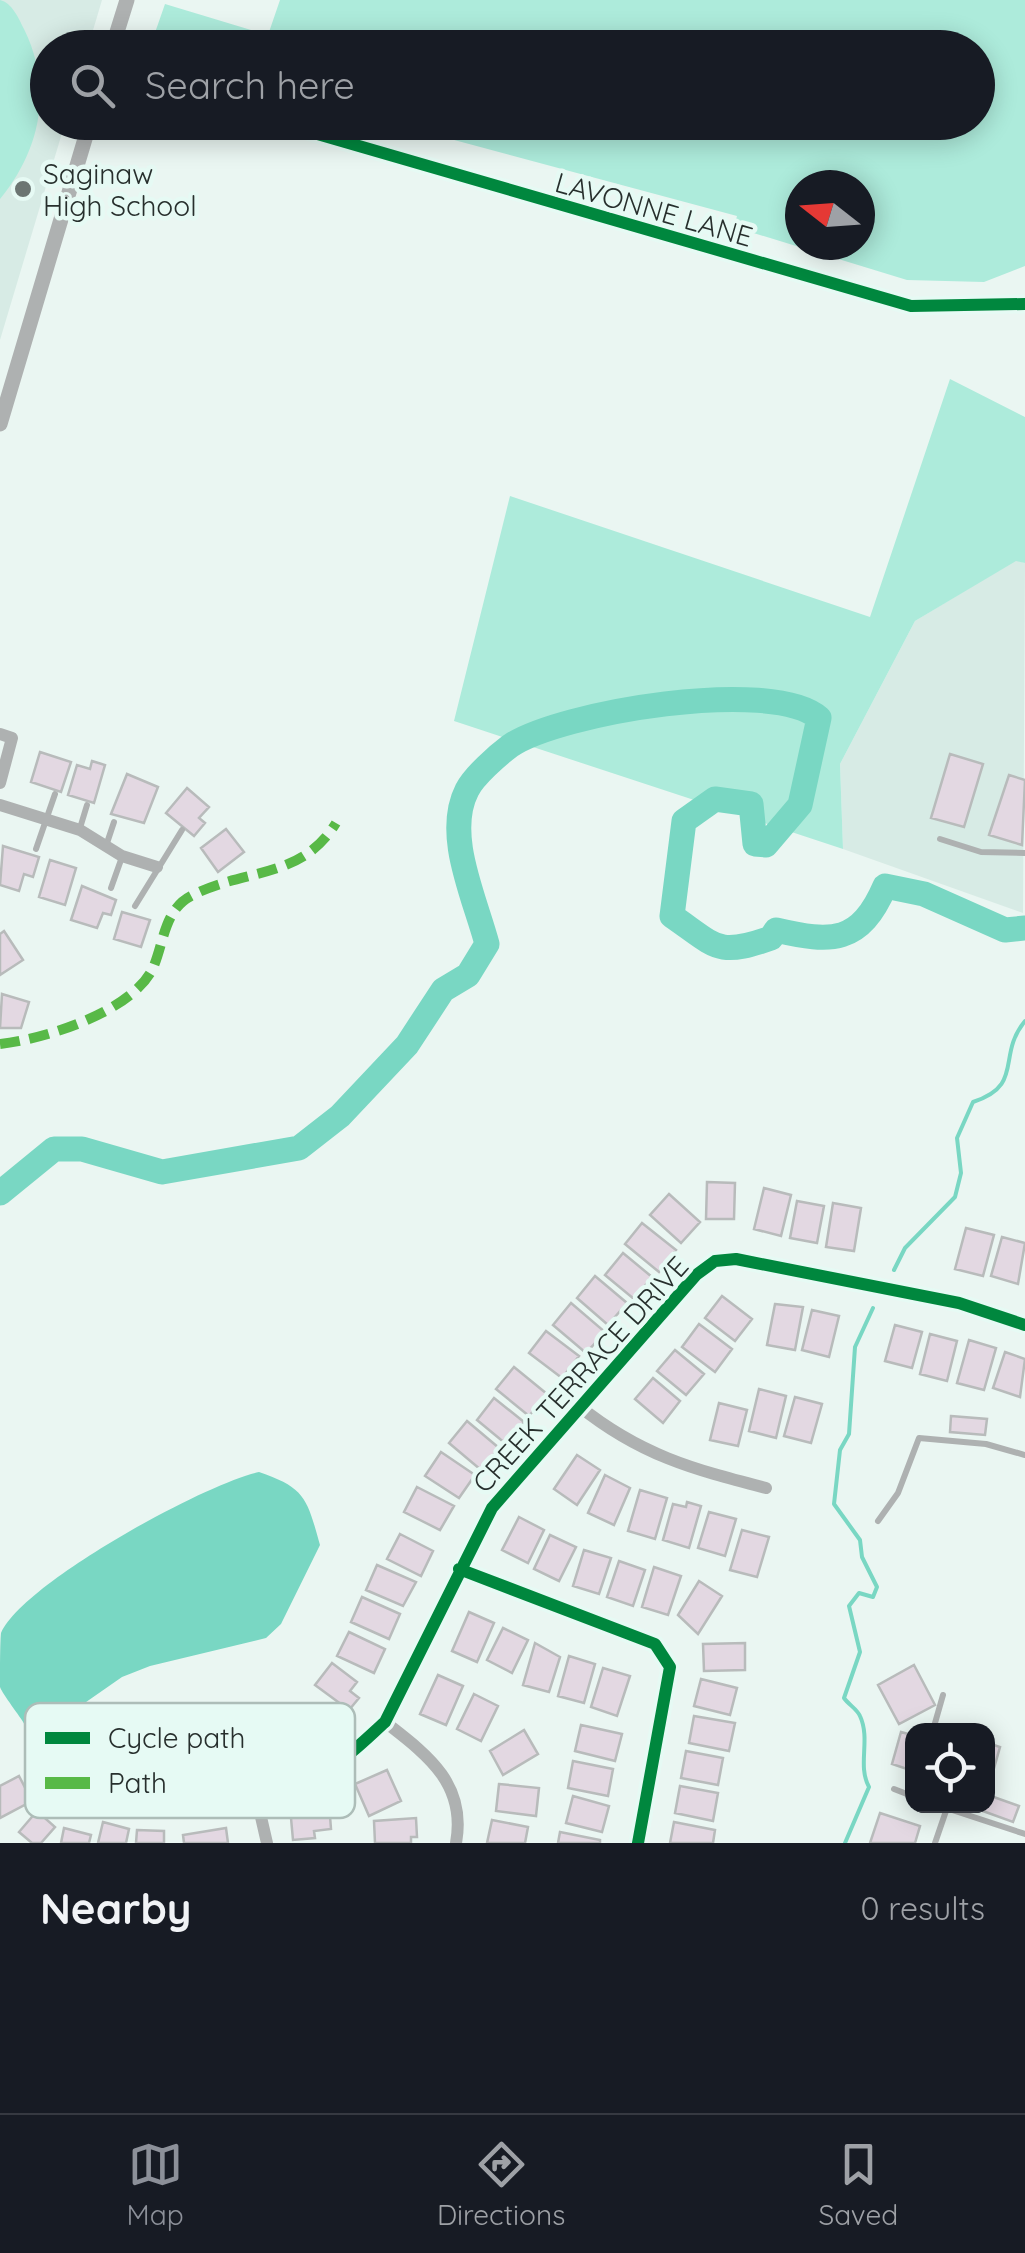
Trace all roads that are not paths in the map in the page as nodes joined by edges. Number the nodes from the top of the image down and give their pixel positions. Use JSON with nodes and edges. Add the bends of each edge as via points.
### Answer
{"nodes":[{"id":1,"x":127,"y":0,"type":"edge"},
{"id":2,"x":118,"y":30,"type":"edge"},
{"id":3,"x":85,"y":140,"type":"edge"},
{"id":4,"x":336,"y":140,"type":"edge"},
{"id":5,"x":1025,"y":304,"type":"edge"},
{"id":6,"x":0,"y":424,"type":"edge"},
{"id":7,"x":6,"y":736,"type":"edge"},
{"id":8,"x":0,"y":782,"type":"edge"},
{"id":9,"x":54,"y":794,"type":"dead end"},
{"id":10,"x":87,"y":805,"type":"dead end"},
{"id":11,"x":0,"y":806,"type":"edge"},
{"id":12,"x":46,"y":819,"type":"junction"},
{"id":13,"x":114,"y":822,"type":"dead end"},
{"id":14,"x":80,"y":830,"type":"junction"},
{"id":15,"x":182,"y":830,"type":"dead end"},
{"id":16,"x":940,"y":839,"type":"dead end"},
{"id":17,"x":107,"y":843,"type":"junction"},
{"id":18,"x":36,"y":849,"type":"dead end"},
{"id":19,"x":1025,"y":853,"type":"edge"},
{"id":20,"x":122,"y":856,"type":"junction"},
{"id":21,"x":157,"y":866,"type":"junction"},
{"id":22,"x":111,"y":888,"type":"dead end"},
{"id":23,"x":135,"y":906,"type":"dead end"},
{"id":24,"x":1025,"y":1325,"type":"edge"},
{"id":25,"x":579,"y":1406,"type":"junction"},
{"id":26,"x":1025,"y":1455,"type":"edge"},
{"id":27,"x":766,"y":1488,"type":"dead end"},
{"id":28,"x":878,"y":1521,"type":"dead end"},
{"id":29,"x":459,"y":1569,"type":"junction"},
{"id":30,"x":943,"y":1695,"type":"dead end"},
{"id":31,"x":385,"y":1722,"type":"junction"},
{"id":32,"x":935,"y":1723,"type":"edge"},
{"id":33,"x":355,"y":1746,"type":"edge"},
{"id":34,"x":894,"y":1789,"type":"dead end"},
{"id":35,"x":905,"y":1793,"type":"edge"},
{"id":36,"x":942,"y":1813,"type":"edge"},
{"id":37,"x":962,"y":1813,"type":"edge"},
{"id":38,"x":261,"y":1818,"type":"edge"},
{"id":39,"x":1025,"y":1834,"type":"edge"},
{"id":40,"x":268,"y":1843,"type":"edge"},
{"id":41,"x":456,"y":1843,"type":"edge"},
{"id":42,"x":638,"y":1843,"type":"edge"},
{"id":43,"x":935,"y":1843,"type":"edge"}],
"edges":[{"from":1,"to":2,"type":"street"},
{"from":3,"to":6,"type":"street"},
{"from":4,"to":5,"type":"street","name":"LAVONNE LANE","via":[[911,306]]},
{"from":7,"to":8,"type":"street"},
{"from":9,"to":12,"type":"lane"},
{"from":10,"to":14,"type":"lane"},
{"from":11,"to":12,"type":"street"},
{"from":12,"to":14,"type":"street"},
{"from":12,"to":18,"type":"lane"},
{"from":13,"to":17,"type":"lane"},
{"from":14,"to":17,"type":"street"},
{"from":15,"to":21,"type":"lane"},
{"from":16,"to":19,"type":"lane","via":[[981,852]]},
{"from":17,"to":20,"type":"street"},
{"from":20,"to":21,"type":"street"},
{"from":20,"to":22,"type":"lane"},
{"from":21,"to":23,"type":"lane"},
{"from":24,"to":25,"type":"street","name":"CREEK TERRACE DRIVE","via":[[959,1303],[736,1259],[715,1262]]},
{"from":25,"to":27,"type":"street","via":[[620,1438],[681,1467]]},
{"from":25,"to":29,"type":"street","name":"CREEK TERRACE DRIVE","via":[[492,1508]]},
{"from":26,"to":28,"type":"lane","via":[[919,1438],[898,1493]]},
{"from":29,"to":31,"type":"street","name":"CREEK TERRACE DRIVE"},
{"from":29,"to":42,"type":"street","via":[[654,1644],[670,1667]]},
{"from":30,"to":32,"type":"lane"},
{"from":31,"to":33,"type":"street","name":"CREEK TERRACE DRIVE"},
{"from":31,"to":41,"type":"street","via":[[435,1761],[452,1792]]},
{"from":34,"to":35,"type":"lane"},
{"from":36,"to":43,"type":"lane"},
{"from":37,"to":39,"type":"lane"},
{"from":38,"to":40,"type":"street"}]}
